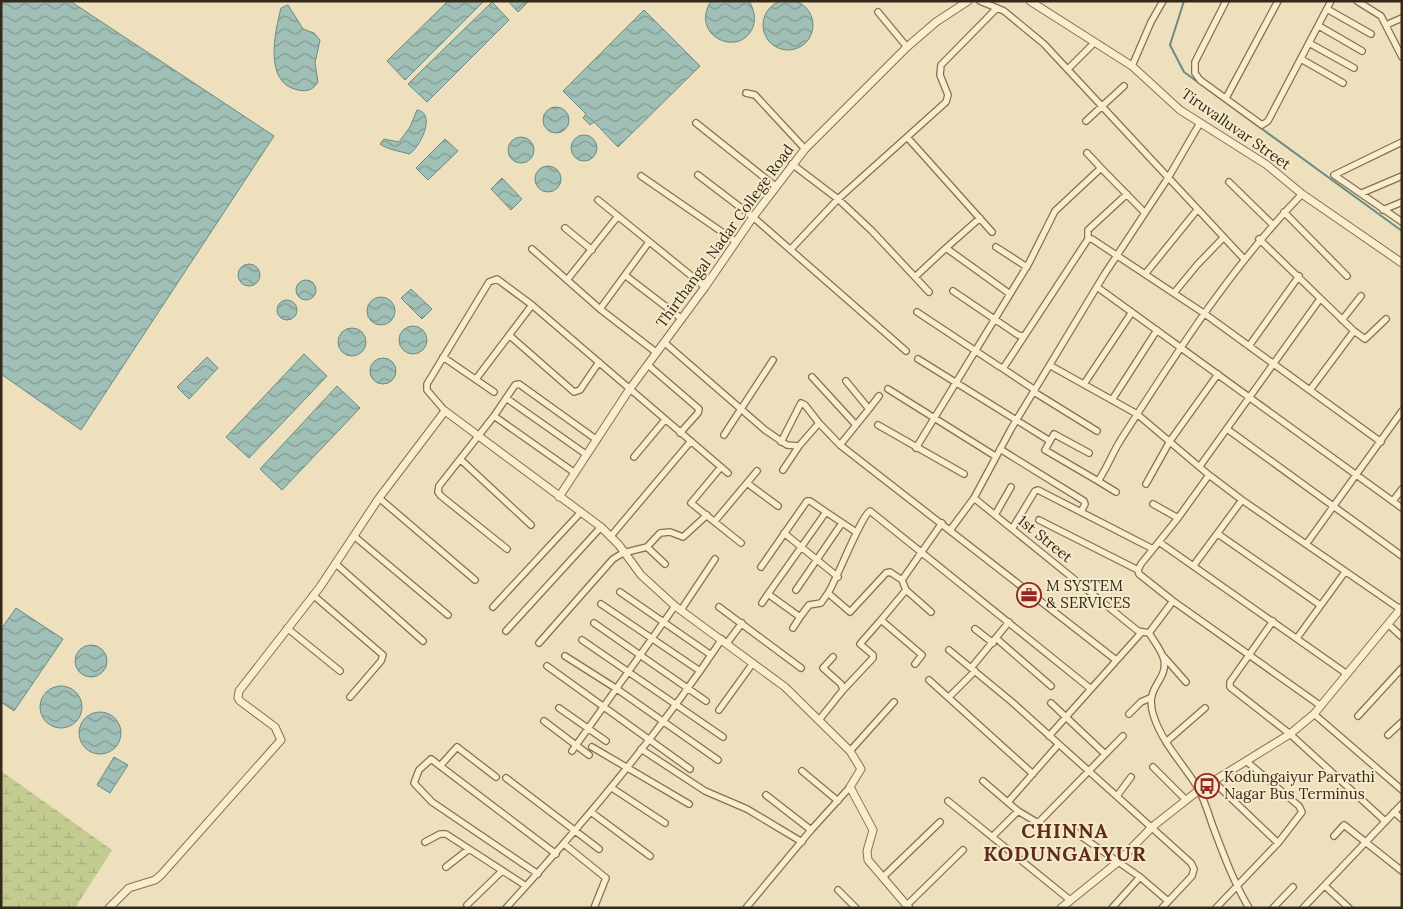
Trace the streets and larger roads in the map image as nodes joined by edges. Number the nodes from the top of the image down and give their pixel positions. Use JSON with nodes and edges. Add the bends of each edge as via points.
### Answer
{"nodes":[{"id":1,"x":968,"y":1,"type":"edge"},
{"id":2,"x":980,"y":1,"type":"edge"},
{"id":3,"x":1030,"y":1,"type":"edge"},
{"id":4,"x":1163,"y":1,"type":"edge"},
{"id":5,"x":1226,"y":1,"type":"edge"},
{"id":6,"x":1278,"y":1,"type":"edge"},
{"id":7,"x":1331,"y":1,"type":"edge"},
{"id":8,"x":1357,"y":1,"type":"edge"},
{"id":9,"x":998,"y":8,"type":"junction"},
{"id":10,"x":1327,"y":10,"type":"junction"},
{"id":11,"x":878,"y":12,"type":"dead end"},
{"id":12,"x":1402,"y":18,"type":"edge"},
{"id":13,"x":1386,"y":25,"type":"junction"},
{"id":14,"x":1319,"y":26,"type":"junction"},
{"id":15,"x":1371,"y":34,"type":"dead end"},
{"id":16,"x":1094,"y":43,"type":"junction"},
{"id":17,"x":1309,"y":43,"type":"junction"},
{"id":18,"x":907,"y":46,"type":"junction"},
{"id":19,"x":1362,"y":51,"type":"dead end"},
{"id":20,"x":1402,"y":57,"type":"edge"},
{"id":21,"x":1301,"y":59,"type":"junction"},
{"id":22,"x":1132,"y":66,"type":"junction"},
{"id":23,"x":1354,"y":68,"type":"dead end"},
{"id":24,"x":1068,"y":69,"type":"junction"},
{"id":25,"x":1344,"y":84,"type":"dead end"},
{"id":26,"x":1124,"y":86,"type":"dead end"},
{"id":27,"x":746,"y":93,"type":"dead end"},
{"id":28,"x":1226,"y":98,"type":"junction"},
{"id":29,"x":1102,"y":106,"type":"junction"},
{"id":30,"x":1086,"y":121,"type":"dead end"},
{"id":31,"x":696,"y":123,"type":"dead end"},
{"id":32,"x":1200,"y":123,"type":"junction"},
{"id":33,"x":907,"y":137,"type":"junction"},
{"id":34,"x":1402,"y":142,"type":"edge"},
{"id":35,"x":805,"y":149,"type":"junction"},
{"id":36,"x":1087,"y":153,"type":"dead end"},
{"id":37,"x":792,"y":164,"type":"junction"},
{"id":38,"x":1101,"y":168,"type":"junction"},
{"id":39,"x":698,"y":175,"type":"dead end"},
{"id":40,"x":641,"y":176,"type":"dead end"},
{"id":41,"x":1402,"y":176,"type":"edge"},
{"id":42,"x":1168,"y":178,"type":"junction"},
{"id":43,"x":1229,"y":182,"type":"dead end"},
{"id":44,"x":775,"y":186,"type":"junction"},
{"id":45,"x":1362,"y":193,"type":"junction"},
{"id":46,"x":1127,"y":194,"type":"junction"},
{"id":47,"x":1302,"y":194,"type":"junction"},
{"id":48,"x":838,"y":199,"type":"junction"},
{"id":49,"x":598,"y":200,"type":"dead end"},
{"id":50,"x":1402,"y":202,"type":"edge"},
{"id":51,"x":1197,"y":210,"type":"junction"},
{"id":52,"x":1382,"y":210,"type":"junction"},
{"id":53,"x":1284,"y":212,"type":"junction"},
{"id":54,"x":1145,"y":213,"type":"junction"},
{"id":55,"x":618,"y":216,"type":"junction"},
{"id":56,"x":753,"y":217,"type":"junction"},
{"id":57,"x":980,"y":218,"type":"junction"},
{"id":58,"x":1402,"y":222,"type":"edge"},
{"id":59,"x":1272,"y":224,"type":"junction"},
{"id":60,"x":565,"y":228,"type":"dead end"},
{"id":61,"x":992,"y":232,"type":"dead end"},
{"id":62,"x":1224,"y":238,"type":"junction"},
{"id":63,"x":1088,"y":239,"type":"junction"},
{"id":64,"x":1259,"y":239,"type":"junction"},
{"id":65,"x":735,"y":241,"type":"junction"},
{"id":66,"x":650,"y":242,"type":"junction"},
{"id":67,"x":946,"y":248,"type":"junction"},
{"id":68,"x":996,"y":248,"type":"dead end"},
{"id":69,"x":532,"y":249,"type":"dead end"},
{"id":70,"x":791,"y":249,"type":"junction"},
{"id":71,"x":592,"y":250,"type":"junction"},
{"id":72,"x":1117,"y":254,"type":"junction"},
{"id":73,"x":1244,"y":259,"type":"junction"},
{"id":74,"x":1402,"y":263,"type":"edge"},
{"id":75,"x":1027,"y":267,"type":"junction"},
{"id":76,"x":1146,"y":273,"type":"junction"},
{"id":77,"x":626,"y":276,"type":"junction"},
{"id":78,"x":1299,"y":276,"type":"junction"},
{"id":79,"x":1347,"y":276,"type":"dead end"},
{"id":80,"x":915,"y":277,"type":"junction"},
{"id":81,"x":567,"y":280,"type":"junction"},
{"id":82,"x":705,"y":287,"type":"junction"},
{"id":83,"x":1097,"y":287,"type":"junction"},
{"id":84,"x":953,"y":291,"type":"dead end"},
{"id":85,"x":929,"y":292,"type":"dead end"},
{"id":86,"x":1174,"y":293,"type":"junction"},
{"id":87,"x":1010,"y":294,"type":"junction"},
{"id":88,"x":1361,"y":296,"type":"dead end"},
{"id":89,"x":1320,"y":299,"type":"junction"},
{"id":90,"x":532,"y":305,"type":"junction"},
{"id":91,"x":600,"y":309,"type":"junction"},
{"id":92,"x":917,"y":312,"type":"dead end"},
{"id":93,"x":1132,"y":312,"type":"junction"},
{"id":94,"x":1205,"y":314,"type":"junction"},
{"id":95,"x":995,"y":318,"type":"junction"},
{"id":96,"x":682,"y":319,"type":"junction"},
{"id":97,"x":1386,"y":319,"type":"dead end"},
{"id":98,"x":1342,"y":320,"type":"junction"},
{"id":99,"x":1157,"y":330,"type":"junction"},
{"id":100,"x":1354,"y":331,"type":"junction"},
{"id":101,"x":509,"y":335,"type":"junction"},
{"id":102,"x":1024,"y":336,"type":"junction"},
{"id":103,"x":665,"y":342,"type":"junction"},
{"id":104,"x":1249,"y":346,"type":"junction"},
{"id":105,"x":1182,"y":347,"type":"junction"},
{"id":106,"x":975,"y":350,"type":"junction"},
{"id":107,"x":906,"y":351,"type":"dead end"},
{"id":108,"x":657,"y":353,"type":"junction"},
{"id":109,"x":443,"y":357,"type":"junction"},
{"id":110,"x":918,"y":359,"type":"dead end"},
{"id":111,"x":773,"y":360,"type":"dead end"},
{"id":112,"x":599,"y":362,"type":"junction"},
{"id":113,"x":1273,"y":364,"type":"junction"},
{"id":114,"x":648,"y":365,"type":"junction"},
{"id":115,"x":1051,"y":366,"type":"junction"},
{"id":116,"x":1002,"y":368,"type":"junction"},
{"id":117,"x":1218,"y":374,"type":"junction"},
{"id":118,"x":812,"y":378,"type":"dead end"},
{"id":119,"x":476,"y":379,"type":"junction"},
{"id":120,"x":846,"y":381,"type":"dead end"},
{"id":121,"x":954,"y":384,"type":"junction"},
{"id":122,"x":1084,"y":384,"type":"junction"},
{"id":123,"x":888,"y":389,"type":"dead end"},
{"id":124,"x":629,"y":390,"type":"junction"},
{"id":125,"x":1310,"y":390,"type":"junction"},
{"id":126,"x":1035,"y":391,"type":"junction"},
{"id":127,"x":494,"y":392,"type":"dead end"},
{"id":128,"x":880,"y":396,"type":"dead end"},
{"id":129,"x":506,"y":398,"type":"junction"},
{"id":130,"x":1251,"y":398,"type":"junction"},
{"id":131,"x":1112,"y":400,"type":"junction"},
{"id":132,"x":741,"y":409,"type":"junction"},
{"id":133,"x":869,"y":409,"type":"junction"},
{"id":134,"x":445,"y":411,"type":"junction"},
{"id":135,"x":1402,"y":411,"type":"edge"},
{"id":136,"x":1138,"y":414,"type":"junction"},
{"id":137,"x":494,"y":416,"type":"junction"},
{"id":138,"x":935,"y":417,"type":"junction"},
{"id":139,"x":1400,"y":419,"type":"edge"},
{"id":140,"x":1016,"y":420,"type":"junction"},
{"id":141,"x":664,"y":421,"type":"junction"},
{"id":142,"x":819,"y":423,"type":"junction"},
{"id":143,"x":856,"y":425,"type":"junction"},
{"id":144,"x":878,"y":425,"type":"dead end"},
{"id":145,"x":1227,"y":429,"type":"junction"},
{"id":146,"x":1096,"y":431,"type":"dead end"},
{"id":147,"x":680,"y":433,"type":"junction"},
{"id":148,"x":724,"y":435,"type":"dead end"},
{"id":149,"x":480,"y":436,"type":"junction"},
{"id":150,"x":597,"y":440,"type":"junction"},
{"id":151,"x":691,"y":441,"type":"junction"},
{"id":152,"x":1050,"y":441,"type":"junction"},
{"id":153,"x":1170,"y":441,"type":"junction"},
{"id":154,"x":781,"y":442,"type":"junction"},
{"id":155,"x":1381,"y":442,"type":"junction"},
{"id":156,"x":840,"y":445,"type":"junction"},
{"id":157,"x":799,"y":446,"type":"junction"},
{"id":158,"x":916,"y":448,"type":"junction"},
{"id":159,"x":1000,"y":449,"type":"junction"},
{"id":160,"x":1088,"y":453,"type":"dead end"},
{"id":161,"x":587,"y":455,"type":"junction"},
{"id":162,"x":995,"y":456,"type":"junction"},
{"id":163,"x":634,"y":457,"type":"dead end"},
{"id":164,"x":461,"y":460,"type":"junction"},
{"id":165,"x":1200,"y":466,"type":"junction"},
{"id":166,"x":721,"y":467,"type":"junction"},
{"id":167,"x":783,"y":470,"type":"dead end"},
{"id":168,"x":757,"y":471,"type":"dead end"},
{"id":169,"x":575,"y":473,"type":"junction"},
{"id":170,"x":728,"y":473,"type":"dead end"},
{"id":171,"x":964,"y":474,"type":"dead end"},
{"id":172,"x":1356,"y":474,"type":"junction"},
{"id":173,"x":1209,"y":475,"type":"junction"},
{"id":174,"x":1098,"y":481,"type":"junction"},
{"id":175,"x":747,"y":483,"type":"junction"},
{"id":176,"x":1146,"y":484,"type":"dead end"},
{"id":177,"x":1011,"y":487,"type":"dead end"},
{"id":178,"x":1402,"y":489,"type":"edge"},
{"id":179,"x":1116,"y":492,"type":"dead end"},
{"id":180,"x":559,"y":497,"type":"junction"},
{"id":181,"x":379,"y":498,"type":"junction"},
{"id":182,"x":974,"y":498,"type":"junction"},
{"id":183,"x":1242,"y":500,"type":"junction"},
{"id":184,"x":1393,"y":501,"type":"junction"},
{"id":185,"x":1154,"y":504,"type":"dead end"},
{"id":186,"x":778,"y":506,"type":"dead end"},
{"id":187,"x":1333,"y":507,"type":"junction"},
{"id":188,"x":1402,"y":508,"type":"edge"},
{"id":189,"x":581,"y":512,"type":"junction"},
{"id":190,"x":826,"y":512,"type":"junction"},
{"id":191,"x":1081,"y":512,"type":"junction"},
{"id":192,"x":706,"y":515,"type":"junction"},
{"id":193,"x":995,"y":515,"type":"junction"},
{"id":194,"x":1178,"y":518,"type":"junction"},
{"id":195,"x":1039,"y":520,"type":"dead end"},
{"id":196,"x":715,"y":521,"type":"junction"},
{"id":197,"x":842,"y":522,"type":"junction"},
{"id":198,"x":942,"y":523,"type":"junction"},
{"id":199,"x":531,"y":525,"type":"dead end"},
{"id":200,"x":601,"y":527,"type":"junction"},
{"id":201,"x":1012,"y":528,"type":"junction"},
{"id":202,"x":951,"y":530,"type":"junction"},
{"id":203,"x":856,"y":532,"type":"junction"},
{"id":204,"x":784,"y":534,"type":"junction"},
{"id":205,"x":1218,"y":534,"type":"junction"},
{"id":206,"x":354,"y":536,"type":"junction"},
{"id":207,"x":611,"y":536,"type":"junction"},
{"id":208,"x":1159,"y":542,"type":"junction"},
{"id":209,"x":741,"y":543,"type":"dead end"},
{"id":210,"x":1307,"y":543,"type":"junction"},
{"id":211,"x":647,"y":547,"type":"junction"},
{"id":212,"x":800,"y":547,"type":"junction"},
{"id":213,"x":507,"y":549,"type":"dead end"},
{"id":214,"x":1153,"y":549,"type":"junction"},
{"id":215,"x":922,"y":552,"type":"junction"},
{"id":216,"x":623,"y":553,"type":"junction"},
{"id":217,"x":1402,"y":556,"type":"edge"},
{"id":218,"x":715,"y":559,"type":"dead end"},
{"id":219,"x":817,"y":561,"type":"junction"},
{"id":220,"x":336,"y":564,"type":"junction"},
{"id":221,"x":665,"y":564,"type":"dead end"},
{"id":222,"x":1194,"y":565,"type":"junction"},
{"id":223,"x":761,"y":567,"type":"dead end"},
{"id":224,"x":1138,"y":570,"type":"junction"},
{"id":225,"x":1345,"y":572,"type":"junction"},
{"id":226,"x":838,"y":577,"type":"junction"},
{"id":227,"x":475,"y":580,"type":"dead end"},
{"id":228,"x":902,"y":580,"type":"junction"},
{"id":229,"x":796,"y":590,"type":"dead end"},
{"id":230,"x":906,"y":590,"type":"junction"},
{"id":231,"x":620,"y":592,"type":"dead end"},
{"id":232,"x":828,"y":593,"type":"junction"},
{"id":233,"x":768,"y":594,"type":"junction"},
{"id":234,"x":313,"y":595,"type":"junction"},
{"id":235,"x":1173,"y":601,"type":"junction"},
{"id":236,"x":762,"y":603,"type":"dead end"},
{"id":237,"x":601,"y":604,"type":"dead end"},
{"id":238,"x":1320,"y":606,"type":"junction"},
{"id":239,"x":493,"y":607,"type":"dead end"},
{"id":240,"x":719,"y":607,"type":"dead end"},
{"id":241,"x":678,"y":608,"type":"junction"},
{"id":242,"x":1401,"y":608,"type":"edge"},
{"id":243,"x":931,"y":612,"type":"dead end"},
{"id":244,"x":448,"y":615,"type":"dead end"},
{"id":245,"x":800,"y":617,"type":"junction"},
{"id":246,"x":881,"y":620,"type":"junction"},
{"id":247,"x":1273,"y":621,"type":"junction"},
{"id":248,"x":664,"y":622,"type":"junction"},
{"id":249,"x":1009,"y":622,"type":"junction"},
{"id":250,"x":594,"y":623,"type":"dead end"},
{"id":251,"x":742,"y":623,"type":"junction"},
{"id":252,"x":1389,"y":625,"type":"junction"},
{"id":253,"x":287,"y":628,"type":"junction"},
{"id":254,"x":793,"y":628,"type":"dead end"},
{"id":255,"x":975,"y":629,"type":"dead end"},
{"id":256,"x":506,"y":632,"type":"dead end"},
{"id":257,"x":1141,"y":633,"type":"junction"},
{"id":258,"x":1149,"y":633,"type":"junction"},
{"id":259,"x":1402,"y":637,"type":"edge"},
{"id":260,"x":1296,"y":638,"type":"junction"},
{"id":261,"x":651,"y":639,"type":"junction"},
{"id":262,"x":582,"y":640,"type":"dead end"},
{"id":263,"x":423,"y":641,"type":"dead end"},
{"id":264,"x":724,"y":641,"type":"junction"},
{"id":265,"x":995,"y":641,"type":"junction"},
{"id":266,"x":539,"y":643,"type":"dead end"},
{"id":267,"x":949,"y":650,"type":"dead end"},
{"id":268,"x":640,"y":654,"type":"junction"},
{"id":269,"x":711,"y":655,"type":"junction"},
{"id":270,"x":1249,"y":655,"type":"junction"},
{"id":271,"x":565,"y":656,"type":"dead end"},
{"id":272,"x":833,"y":657,"type":"dead end"},
{"id":273,"x":1164,"y":657,"type":"junction"},
{"id":274,"x":1116,"y":660,"type":"junction"},
{"id":275,"x":754,"y":663,"type":"junction"},
{"id":276,"x":915,"y":664,"type":"dead end"},
{"id":277,"x":547,"y":666,"type":"dead end"},
{"id":278,"x":801,"y":668,"type":"dead end"},
{"id":279,"x":1402,"y":668,"type":"edge"},
{"id":280,"x":973,"y":669,"type":"junction"},
{"id":281,"x":340,"y":671,"type":"dead end"},
{"id":282,"x":700,"y":671,"type":"junction"},
{"id":283,"x":629,"y":672,"type":"junction"},
{"id":284,"x":1347,"y":674,"type":"junction"},
{"id":285,"x":929,"y":680,"type":"dead end"},
{"id":286,"x":1186,"y":682,"type":"dead end"},
{"id":287,"x":1050,"y":686,"type":"dead end"},
{"id":288,"x":688,"y":687,"type":"junction"},
{"id":289,"x":617,"y":689,"type":"junction"},
{"id":290,"x":1091,"y":689,"type":"junction"},
{"id":291,"x":843,"y":690,"type":"junction"},
{"id":292,"x":350,"y":697,"type":"dead end"},
{"id":293,"x":949,"y":697,"type":"junction"},
{"id":294,"x":1150,"y":698,"type":"junction"},
{"id":295,"x":706,"y":702,"type":"dead end"},
{"id":296,"x":894,"y":702,"type":"dead end"},
{"id":297,"x":1051,"y":703,"type":"dead end"},
{"id":298,"x":675,"y":704,"type":"junction"},
{"id":299,"x":1321,"y":706,"type":"junction"},
{"id":300,"x":559,"y":708,"type":"dead end"},
{"id":301,"x":604,"y":708,"type":"junction"},
{"id":302,"x":1205,"y":708,"type":"dead end"},
{"id":303,"x":719,"y":710,"type":"dead end"},
{"id":304,"x":1129,"y":714,"type":"dead end"},
{"id":305,"x":1314,"y":714,"type":"junction"},
{"id":306,"x":1358,"y":716,"type":"dead end"},
{"id":307,"x":1067,"y":717,"type":"junction"},
{"id":308,"x":819,"y":720,"type":"junction"},
{"id":309,"x":544,"y":721,"type":"dead end"},
{"id":310,"x":662,"y":721,"type":"junction"},
{"id":311,"x":1402,"y":722,"type":"edge"},
{"id":312,"x":589,"y":728,"type":"junction"},
{"id":313,"x":1290,"y":734,"type":"junction"},
{"id":314,"x":1388,"y":735,"type":"dead end"},
{"id":315,"x":1049,"y":736,"type":"junction"},
{"id":316,"x":1123,"y":736,"type":"dead end"},
{"id":317,"x":723,"y":737,"type":"dead end"},
{"id":318,"x":648,"y":740,"type":"junction"},
{"id":319,"x":606,"y":741,"type":"dead end"},
{"id":320,"x":1166,"y":742,"type":"junction"},
{"id":321,"x":1058,"y":746,"type":"junction"},
{"id":322,"x":592,"y":747,"type":"dead end"},
{"id":323,"x":574,"y":748,"type":"junction"},
{"id":324,"x":641,"y":749,"type":"junction"},
{"id":325,"x":850,"y":752,"type":"junction"},
{"id":326,"x":1104,"y":753,"type":"junction"},
{"id":327,"x":589,"y":756,"type":"dead end"},
{"id":328,"x":718,"y":760,"type":"dead end"},
{"id":329,"x":1246,"y":761,"type":"junction"},
{"id":330,"x":440,"y":766,"type":"junction"},
{"id":331,"x":627,"y":767,"type":"junction"},
{"id":332,"x":1154,"y":767,"type":"dead end"},
{"id":333,"x":690,"y":769,"type":"dead end"},
{"id":334,"x":1087,"y":770,"type":"junction"},
{"id":335,"x":802,"y":771,"type":"dead end"},
{"id":336,"x":1033,"y":774,"type":"junction"},
{"id":337,"x":496,"y":777,"type":"dead end"},
{"id":338,"x":1131,"y":777,"type":"dead end"},
{"id":339,"x":506,"y":778,"type":"dead end"},
{"id":340,"x":983,"y":781,"type":"dead end"},
{"id":341,"x":1214,"y":782,"type":"junction"},
{"id":342,"x":612,"y":788,"type":"junction"},
{"id":343,"x":850,"y":788,"type":"junction"},
{"id":344,"x":1199,"y":790,"type":"junction"},
{"id":345,"x":1402,"y":790,"type":"edge"},
{"id":346,"x":766,"y":795,"type":"dead end"},
{"id":347,"x":1117,"y":796,"type":"junction"},
{"id":348,"x":1186,"y":800,"type":"junction"},
{"id":349,"x":838,"y":801,"type":"junction"},
{"id":350,"x":948,"y":801,"type":"dead end"},
{"id":351,"x":1008,"y":802,"type":"junction"},
{"id":352,"x":689,"y":804,"type":"dead end"},
{"id":353,"x":1402,"y":804,"type":"edge"},
{"id":354,"x":1018,"y":811,"type":"junction"},
{"id":355,"x":591,"y":812,"type":"junction"},
{"id":356,"x":1394,"y":812,"type":"junction"},
{"id":357,"x":1402,"y":819,"type":"edge"},
{"id":358,"x":1385,"y":821,"type":"junction"},
{"id":359,"x":940,"y":822,"type":"dead end"},
{"id":360,"x":665,"y":823,"type":"dead end"},
{"id":361,"x":1152,"y":827,"type":"junction"},
{"id":362,"x":811,"y":830,"type":"junction"},
{"id":363,"x":575,"y":831,"type":"junction"},
{"id":364,"x":1074,"y":832,"type":"dead end"},
{"id":365,"x":1334,"y":836,"type":"dead end"},
{"id":366,"x":992,"y":837,"type":"junction"},
{"id":367,"x":425,"y":842,"type":"dead end"},
{"id":368,"x":802,"y":842,"type":"junction"},
{"id":369,"x":1278,"y":843,"type":"junction"},
{"id":370,"x":1366,"y":843,"type":"junction"},
{"id":371,"x":564,"y":844,"type":"junction"},
{"id":372,"x":469,"y":848,"type":"junction"},
{"id":373,"x":599,"y":849,"type":"dead end"},
{"id":374,"x":963,"y":850,"type":"dead end"},
{"id":375,"x":556,"y":854,"type":"junction"},
{"id":376,"x":650,"y":856,"type":"dead end"},
{"id":377,"x":1118,"y":862,"type":"junction"},
{"id":378,"x":446,"y":867,"type":"dead end"},
{"id":379,"x":502,"y":871,"type":"junction"},
{"id":380,"x":1402,"y":871,"type":"edge"},
{"id":381,"x":538,"y":874,"type":"junction"},
{"id":382,"x":883,"y":877,"type":"junction"},
{"id":383,"x":1140,"y":878,"type":"junction"},
{"id":384,"x":526,"y":886,"type":"junction"},
{"id":385,"x":1236,"y":886,"type":"junction"},
{"id":386,"x":1324,"y":886,"type":"junction"},
{"id":387,"x":1293,"y":887,"type":"dead end"},
{"id":388,"x":838,"y":890,"type":"dead end"},
{"id":389,"x":1070,"y":900,"type":"junction"},
{"id":390,"x":1168,"y":901,"type":"junction"},
{"id":391,"x":467,"y":906,"type":"dead end"},
{"id":392,"x":750,"y":906,"type":"edge"},
{"id":393,"x":908,"y":906,"type":"edge"},
{"id":394,"x":110,"y":908,"type":"edge"},
{"id":395,"x":506,"y":908,"type":"edge"},
{"id":396,"x":594,"y":908,"type":"edge"},
{"id":397,"x":856,"y":908,"type":"edge"},
{"id":398,"x":1061,"y":908,"type":"edge"},
{"id":399,"x":1112,"y":908,"type":"edge"},
{"id":400,"x":1162,"y":908,"type":"edge"},
{"id":401,"x":1216,"y":908,"type":"edge"},
{"id":402,"x":1249,"y":908,"type":"edge"},
{"id":403,"x":1273,"y":908,"type":"edge"},
{"id":404,"x":1303,"y":908,"type":"edge"},
{"id":405,"x":1349,"y":908,"type":"edge"}],
"edges":[{"from":1,"to":18,"type":"street","name":"Thirthangal Nadar College Road"},
{"from":2,"to":9,"type":"street"},
{"from":3,"to":16,"type":"street","name":"Tiruvalluvar Street"},
{"from":4,"to":22,"type":"street"},
{"from":5,"to":28,"type":"street","via":[[1194,68],[1200,80]]},
{"from":6,"to":28,"type":"street"},
{"from":7,"to":10,"type":"street"},
{"from":8,"to":13,"type":"street","via":[[1381,16]]},
{"from":9,"to":24,"type":"street","via":[[1033,33]]},
{"from":9,"to":33,"type":"street","via":[[941,65],[939,71],[948,100]]},
{"from":10,"to":14,"type":"street"},
{"from":10,"to":15,"type":"street"},
{"from":11,"to":18,"type":"street"},
{"from":12,"to":13,"type":"street"},
{"from":13,"to":20,"type":"street"},
{"from":14,"to":17,"type":"street"},
{"from":14,"to":19,"type":"street"},
{"from":16,"to":22,"type":"street","name":"Tiruvalluvar Street"},
{"from":16,"to":24,"type":"street"},
{"from":17,"to":21,"type":"street"},
{"from":17,"to":23,"type":"street"},
{"from":18,"to":35,"type":"street","name":"Thirthangal Nadar College Road"},
{"from":21,"to":25,"type":"street"},
{"from":21,"to":28,"type":"street","via":[[1266,124],[1257,122]]},
{"from":22,"to":32,"type":"street","name":"Tiruvalluvar Street","via":[[1180,110]]},
{"from":24,"to":29,"type":"street"},
{"from":26,"to":29,"type":"street"},
{"from":27,"to":35,"type":"street","via":[[755,95]]},
{"from":29,"to":30,"type":"street"},
{"from":29,"to":42,"type":"street"},
{"from":31,"to":44,"type":"street"},
{"from":32,"to":42,"type":"street"},
{"from":32,"to":47,"type":"street","name":"Tiruvalluvar Street","via":[[1267,165]]},
{"from":33,"to":48,"type":"street"},
{"from":33,"to":57,"type":"street"},
{"from":34,"to":45,"type":"street","via":[[1335,174],[1335,178]]},
{"from":35,"to":37,"type":"street","name":"Thirthangal Nadar College Road"},
{"from":36,"to":38,"type":"street"},
{"from":37,"to":44,"type":"street","name":"Thirthangal Nadar College Road"},
{"from":37,"to":48,"type":"street"},
{"from":38,"to":46,"type":"street"},
{"from":38,"to":75,"type":"street","via":[[1052,214]]},
{"from":39,"to":56,"type":"street"},
{"from":40,"to":65,"type":"street"},
{"from":41,"to":45,"type":"street"},
{"from":42,"to":51,"type":"street"},
{"from":42,"to":54,"type":"street"},
{"from":43,"to":59,"type":"street"},
{"from":44,"to":56,"type":"street","name":"Thirthangal Nadar College Road"},
{"from":45,"to":52,"type":"street"},
{"from":46,"to":54,"type":"street"},
{"from":46,"to":63,"type":"street","via":[[1088,230]]},
{"from":47,"to":53,"type":"street"},
{"from":47,"to":74,"type":"street","name":"Tiruvalluvar Street"},
{"from":48,"to":70,"type":"street"},
{"from":48,"to":80,"type":"street"},
{"from":49,"to":55,"type":"street"},
{"from":50,"to":52,"type":"street"},
{"from":51,"to":62,"type":"street"},
{"from":51,"to":76,"type":"street"},
{"from":52,"to":58,"type":"street"},
{"from":53,"to":59,"type":"street"},
{"from":53,"to":79,"type":"street"},
{"from":54,"to":72,"type":"street"},
{"from":55,"to":66,"type":"street"},
{"from":55,"to":71,"type":"street"},
{"from":56,"to":65,"type":"street","name":"Thirthangal Nadar College Road"},
{"from":56,"to":70,"type":"street"},
{"from":57,"to":61,"type":"street"},
{"from":57,"to":67,"type":"street"},
{"from":59,"to":64,"type":"street"},
{"from":60,"to":71,"type":"street"},
{"from":62,"to":73,"type":"street"},
{"from":62,"to":86,"type":"street"},
{"from":63,"to":72,"type":"street","via":[[1096,240]]},
{"from":63,"to":102,"type":"street"},
{"from":64,"to":73,"type":"street"},
{"from":64,"to":78,"type":"street"},
{"from":65,"to":82,"type":"street","name":"Thirthangal Nadar College Road"},
{"from":66,"to":77,"type":"street"},
{"from":66,"to":82,"type":"street"},
{"from":67,"to":80,"type":"street"},
{"from":67,"to":87,"type":"street"},
{"from":68,"to":75,"type":"street"},
{"from":69,"to":81,"type":"street"},
{"from":70,"to":107,"type":"street"},
{"from":71,"to":81,"type":"street"},
{"from":72,"to":76,"type":"street"},
{"from":72,"to":83,"type":"street"},
{"from":73,"to":94,"type":"street"},
{"from":75,"to":87,"type":"street"},
{"from":76,"to":86,"type":"street"},
{"from":77,"to":91,"type":"street"},
{"from":77,"to":96,"type":"street"},
{"from":78,"to":89,"type":"street"},
{"from":78,"to":104,"type":"street"},
{"from":80,"to":85,"type":"street"},
{"from":81,"to":91,"type":"street"},
{"from":82,"to":96,"type":"street","name":"Thirthangal Nadar College Road"},
{"from":83,"to":93,"type":"street"},
{"from":83,"to":115,"type":"street"},
{"from":84,"to":95,"type":"street"},
{"from":86,"to":94,"type":"street"},
{"from":87,"to":95,"type":"street"},
{"from":88,"to":98,"type":"street"},
{"from":89,"to":98,"type":"street"},
{"from":89,"to":113,"type":"street"},
{"from":90,"to":101,"type":"street"},
{"from":90,"to":109,"type":"street","via":[[500,281],[492,280]]},
{"from":90,"to":112,"type":"street"},
{"from":91,"to":108,"type":"street"},
{"from":92,"to":106,"type":"street"},
{"from":93,"to":99,"type":"street"},
{"from":93,"to":122,"type":"street"},
{"from":94,"to":104,"type":"street"},
{"from":94,"to":105,"type":"street"},
{"from":95,"to":102,"type":"street"},
{"from":95,"to":106,"type":"street"},
{"from":96,"to":103,"type":"street","name":"Thirthangal Nadar College Road"},
{"from":97,"to":100,"type":"street","via":[[1365,339]]},
{"from":98,"to":100,"type":"street"},
{"from":99,"to":105,"type":"street"},
{"from":99,"to":131,"type":"street"},
{"from":100,"to":125,"type":"street"},
{"from":101,"to":112,"type":"street","via":[[574,392],[580,390]]},
{"from":101,"to":119,"type":"street"},
{"from":102,"to":116,"type":"street"},
{"from":103,"to":108,"type":"street","name":"Thirthangal Nadar College Road"},
{"from":103,"to":132,"type":"street"},
{"from":104,"to":113,"type":"street"},
{"from":105,"to":117,"type":"street"},
{"from":105,"to":136,"type":"street"},
{"from":106,"to":116,"type":"street"},
{"from":106,"to":121,"type":"street"},
{"from":108,"to":114,"type":"street","name":"Thirthangal Nadar College Road"},
{"from":109,"to":119,"type":"street"},
{"from":109,"to":134,"type":"street","via":[[426,387]]},
{"from":110,"to":121,"type":"street"},
{"from":111,"to":132,"type":"street"},
{"from":112,"to":124,"type":"street"},
{"from":113,"to":125,"type":"street"},
{"from":113,"to":130,"type":"street"},
{"from":114,"to":124,"type":"street","name":"Thirthangal Nadar College Road"},
{"from":114,"to":147,"type":"street","via":[[699,409]]},
{"from":115,"to":122,"type":"street"},
{"from":115,"to":126,"type":"street"},
{"from":116,"to":126,"type":"street"},
{"from":117,"to":130,"type":"street"},
{"from":117,"to":153,"type":"street"},
{"from":118,"to":143,"type":"street"},
{"from":119,"to":127,"type":"street"},
{"from":120,"to":133,"type":"street"},
{"from":121,"to":138,"type":"street"},
{"from":121,"to":140,"type":"street"},
{"from":122,"to":131,"type":"street"},
{"from":123,"to":138,"type":"street"},
{"from":124,"to":141,"type":"street"},
{"from":124,"to":150,"type":"street","name":"Thirthangal Nadar College Road"},
{"from":125,"to":155,"type":"street"},
{"from":126,"to":140,"type":"street"},
{"from":126,"to":146,"type":"street"},
{"from":128,"to":133,"type":"street"},
{"from":129,"to":137,"type":"street"},
{"from":129,"to":150,"type":"street","via":[[515,385],[521,385]]},
{"from":129,"to":161,"type":"street"},
{"from":130,"to":145,"type":"street"},
{"from":130,"to":172,"type":"street"},
{"from":131,"to":136,"type":"street"},
{"from":132,"to":148,"type":"street"},
{"from":132,"to":154,"type":"street"},
{"from":133,"to":143,"type":"street"},
{"from":134,"to":149,"type":"street"},
{"from":134,"to":181,"type":"street"},
{"from":135,"to":139,"type":"street"},
{"from":136,"to":153,"type":"street"},
{"from":136,"to":174,"type":"street"},
{"from":137,"to":149,"type":"street"},
{"from":137,"to":169,"type":"street"},
{"from":138,"to":158,"type":"street"},
{"from":138,"to":162,"type":"street"},
{"from":139,"to":155,"type":"street"},
{"from":140,"to":152,"type":"street"},
{"from":140,"to":159,"type":"street"},
{"from":141,"to":147,"type":"street"},
{"from":141,"to":163,"type":"street"},
{"from":142,"to":154,"type":"street","via":[[801,403]]},
{"from":142,"to":156,"type":"street"},
{"from":142,"to":157,"type":"street"},
{"from":143,"to":156,"type":"street"},
{"from":144,"to":158,"type":"street"},
{"from":145,"to":165,"type":"street"},
{"from":145,"to":187,"type":"street"},
{"from":147,"to":151,"type":"street"},
{"from":149,"to":164,"type":"street"},
{"from":149,"to":180,"type":"street"},
{"from":150,"to":161,"type":"street","name":"Thirthangal Nadar College Road"},
{"from":151,"to":166,"type":"street"},
{"from":151,"to":207,"type":"street"},
{"from":152,"to":160,"type":"street","via":[[1054,434]]},
{"from":152,"to":174,"type":"street","via":[[1045,450]]},
{"from":153,"to":165,"type":"street"},
{"from":153,"to":176,"type":"street"},
{"from":154,"to":157,"type":"street"},
{"from":155,"to":172,"type":"street"},
{"from":156,"to":198,"type":"street"},
{"from":157,"to":167,"type":"street"},
{"from":158,"to":171,"type":"street"},
{"from":159,"to":162,"type":"street"},
{"from":159,"to":191,"type":"street","via":[[1084,501]]},
{"from":161,"to":169,"type":"street","name":"Thirthangal Nadar College Road"},
{"from":162,"to":182,"type":"street"},
{"from":164,"to":199,"type":"street"},
{"from":164,"to":213,"type":"street","via":[[439,486],[439,494]]},
{"from":165,"to":173,"type":"street"},
{"from":166,"to":170,"type":"street"},
{"from":166,"to":192,"type":"street","via":[[691,503]]},
{"from":168,"to":175,"type":"street"},
{"from":169,"to":180,"type":"street","name":"Thirthangal Nadar College Road"},
{"from":172,"to":184,"type":"street"},
{"from":172,"to":187,"type":"street"},
{"from":173,"to":183,"type":"street"},
{"from":173,"to":194,"type":"street"},
{"from":174,"to":179,"type":"street"},
{"from":175,"to":186,"type":"street"},
{"from":175,"to":196,"type":"street"},
{"from":177,"to":193,"type":"street"},
{"from":178,"to":184,"type":"street"},
{"from":180,"to":189,"type":"street"},
{"from":181,"to":206,"type":"street"},
{"from":181,"to":227,"type":"street"},
{"from":182,"to":193,"type":"street","name":"1st Street"},
{"from":182,"to":202,"type":"street"},
{"from":183,"to":205,"type":"street"},
{"from":183,"to":210,"type":"street"},
{"from":184,"to":188,"type":"street"},
{"from":185,"to":194,"type":"street"},
{"from":187,"to":210,"type":"street"},
{"from":187,"to":217,"type":"street"},
{"from":189,"to":200,"type":"street"},
{"from":189,"to":239,"type":"street"},
{"from":190,"to":197,"type":"street"},
{"from":190,"to":204,"type":"street","via":[[807,501]]},
{"from":190,"to":212,"type":"street"},
{"from":191,"to":201,"type":"street","via":[[1036,490]]},
{"from":191,"to":214,"type":"street"},
{"from":192,"to":196,"type":"street"},
{"from":192,"to":211,"type":"street","via":[[684,537],[670,532],[660,533]]},
{"from":193,"to":201,"type":"street","name":"1st Street"},
{"from":194,"to":208,"type":"street"},
{"from":195,"to":224,"type":"street"},
{"from":196,"to":209,"type":"street"},
{"from":197,"to":203,"type":"street"},
{"from":197,"to":219,"type":"street"},
{"from":198,"to":202,"type":"street"},
{"from":198,"to":215,"type":"street"},
{"from":200,"to":207,"type":"street"},
{"from":200,"to":256,"type":"street"},
{"from":201,"to":257,"type":"street","name":"1st Street"},
{"from":202,"to":274,"type":"street"},
{"from":203,"to":215,"type":"street","via":[[870,511]]},
{"from":203,"to":226,"type":"street"},
{"from":204,"to":212,"type":"street"},
{"from":204,"to":223,"type":"street"},
{"from":205,"to":222,"type":"street"},
{"from":205,"to":238,"type":"street"},
{"from":206,"to":220,"type":"street"},
{"from":206,"to":244,"type":"street"},
{"from":207,"to":216,"type":"street"},
{"from":208,"to":214,"type":"street"},
{"from":208,"to":222,"type":"street"},
{"from":210,"to":225,"type":"street"},
{"from":211,"to":216,"type":"street"},
{"from":211,"to":221,"type":"street"},
{"from":212,"to":219,"type":"street"},
{"from":212,"to":233,"type":"street"},
{"from":214,"to":224,"type":"street"},
{"from":215,"to":228,"type":"street"},
{"from":215,"to":249,"type":"street"},
{"from":216,"to":241,"type":"street","via":[[641,575]]},
{"from":216,"to":266,"type":"street","via":[[613,559]]},
{"from":218,"to":241,"type":"street"},
{"from":219,"to":226,"type":"street"},
{"from":219,"to":229,"type":"street"},
{"from":220,"to":234,"type":"street"},
{"from":220,"to":263,"type":"street"},
{"from":222,"to":247,"type":"street"},
{"from":224,"to":235,"type":"street","via":[[1142,577]]},
{"from":225,"to":238,"type":"street"},
{"from":225,"to":242,"type":"street"},
{"from":226,"to":232,"type":"street"},
{"from":228,"to":230,"type":"street"},
{"from":228,"to":232,"type":"street","via":[[890,572],[886,573],[850,612]]},
{"from":230,"to":243,"type":"street"},
{"from":230,"to":246,"type":"street"},
{"from":231,"to":248,"type":"street"},
{"from":232,"to":245,"type":"street","via":[[821,603],[809,605]]},
{"from":233,"to":236,"type":"street"},
{"from":233,"to":245,"type":"street"},
{"from":234,"to":253,"type":"street"},
{"from":234,"to":292,"type":"street","via":[[383,655]]},
{"from":235,"to":258,"type":"street"},
{"from":235,"to":270,"type":"street"},
{"from":237,"to":261,"type":"street"},
{"from":238,"to":260,"type":"street"},
{"from":240,"to":251,"type":"street"},
{"from":241,"to":248,"type":"street"},
{"from":241,"to":264,"type":"street"},
{"from":242,"to":252,"type":"street"},
{"from":245,"to":254,"type":"street"},
{"from":246,"to":276,"type":"street","via":[[922,654]]},
{"from":246,"to":291,"type":"street","via":[[860,643],[874,655],[873,658]]},
{"from":247,"to":260,"type":"street"},
{"from":247,"to":270,"type":"street"},
{"from":248,"to":261,"type":"street"},
{"from":248,"to":269,"type":"street"},
{"from":249,"to":265,"type":"street"},
{"from":249,"to":290,"type":"street"},
{"from":250,"to":268,"type":"street"},
{"from":251,"to":264,"type":"street"},
{"from":251,"to":278,"type":"street"},
{"from":252,"to":259,"type":"street"},
{"from":252,"to":284,"type":"street"},
{"from":253,"to":281,"type":"street"},
{"from":253,"to":394,"type":"street","via":[[239,691],[238,698],[275,727],[281,740],[161,875],[129,888]]},
{"from":255,"to":265,"type":"street"},
{"from":257,"to":258,"type":"street"},
{"from":257,"to":274,"type":"street"},
{"from":258,"to":273,"type":"street"},
{"from":260,"to":284,"type":"street"},
{"from":261,"to":268,"type":"street"},
{"from":261,"to":282,"type":"street"},
{"from":262,"to":283,"type":"street"},
{"from":264,"to":269,"type":"street"},
{"from":264,"to":275,"type":"street"},
{"from":265,"to":280,"type":"street"},
{"from":265,"to":287,"type":"street"},
{"from":267,"to":280,"type":"street"},
{"from":268,"to":283,"type":"street"},
{"from":268,"to":288,"type":"street"},
{"from":269,"to":282,"type":"street"},
{"from":270,"to":299,"type":"street"},
{"from":270,"to":313,"type":"street","via":[[1230,682],[1230,687]]},
{"from":271,"to":289,"type":"street"},
{"from":272,"to":291,"type":"street","via":[[823,668],[841,684]]},
{"from":273,"to":286,"type":"street"},
{"from":273,"to":294,"type":"street","via":[[1163,672]]},
{"from":274,"to":290,"type":"street"},
{"from":275,"to":303,"type":"street"},
{"from":275,"to":308,"type":"street"},
{"from":277,"to":301,"type":"street"},
{"from":279,"to":306,"type":"street"},
{"from":280,"to":293,"type":"street"},
{"from":280,"to":315,"type":"street"},
{"from":282,"to":288,"type":"street"},
{"from":283,"to":289,"type":"street"},
{"from":283,"to":298,"type":"street"},
{"from":284,"to":299,"type":"street"},
{"from":285,"to":293,"type":"street"},
{"from":288,"to":295,"type":"street"},
{"from":288,"to":298,"type":"street"},
{"from":289,"to":301,"type":"street"},
{"from":289,"to":310,"type":"street"},
{"from":290,"to":307,"type":"street"},
{"from":291,"to":308,"type":"street"},
{"from":293,"to":336,"type":"street"},
{"from":294,"to":304,"type":"street"},
{"from":294,"to":320,"type":"street","via":[[1154,718]]},
{"from":296,"to":325,"type":"street"},
{"from":297,"to":307,"type":"street"},
{"from":298,"to":310,"type":"street"},
{"from":298,"to":317,"type":"street"},
{"from":299,"to":305,"type":"street"},
{"from":300,"to":312,"type":"street"},
{"from":301,"to":312,"type":"street"},
{"from":301,"to":318,"type":"street"},
{"from":302,"to":320,"type":"street"},
{"from":305,"to":313,"type":"street"},
{"from":305,"to":345,"type":"street"},
{"from":307,"to":315,"type":"street"},
{"from":307,"to":326,"type":"street"},
{"from":308,"to":325,"type":"street"},
{"from":309,"to":323,"type":"street"},
{"from":310,"to":318,"type":"street"},
{"from":310,"to":328,"type":"street"},
{"from":311,"to":314,"type":"street"},
{"from":312,"to":319,"type":"street"},
{"from":312,"to":323,"type":"street"},
{"from":313,"to":329,"type":"street"},
{"from":313,"to":358,"type":"street"},
{"from":315,"to":321,"type":"street"},
{"from":316,"to":326,"type":"street"},
{"from":318,"to":324,"type":"street"},
{"from":318,"to":333,"type":"street"},
{"from":320,"to":344,"type":"street"},
{"from":321,"to":334,"type":"street"},
{"from":321,"to":336,"type":"street"},
{"from":322,"to":331,"type":"street"},
{"from":323,"to":327,"type":"street"},
{"from":324,"to":331,"type":"street"},
{"from":324,"to":368,"type":"street","via":[[705,791],[752,811]]},
{"from":325,"to":343,"type":"street","via":[[861,769]]},
{"from":326,"to":334,"type":"street"},
{"from":329,"to":341,"type":"street"},
{"from":329,"to":369,"type":"street","via":[[1301,808],[1298,819]]},
{"from":330,"to":337,"type":"street","via":[[457,747]]},
{"from":330,"to":375,"type":"street"},
{"from":330,"to":381,"type":"street","via":[[431,759],[419,770],[414,783],[418,790]]},
{"from":331,"to":342,"type":"street"},
{"from":331,"to":352,"type":"street"},
{"from":332,"to":348,"type":"street"},
{"from":334,"to":347,"type":"street"},
{"from":334,"to":354,"type":"street","via":[[1038,823]]},
{"from":335,"to":349,"type":"street"},
{"from":336,"to":351,"type":"street"},
{"from":338,"to":347,"type":"street"},
{"from":339,"to":363,"type":"street"},
{"from":340,"to":351,"type":"street"},
{"from":341,"to":344,"type":"street"},
{"from":341,"to":369,"type":"street"},
{"from":342,"to":355,"type":"street"},
{"from":342,"to":360,"type":"street"},
{"from":343,"to":349,"type":"street"},
{"from":343,"to":382,"type":"street","via":[[873,830],[868,860]]},
{"from":344,"to":348,"type":"street"},
{"from":344,"to":385,"type":"street"},
{"from":346,"to":362,"type":"street"},
{"from":347,"to":361,"type":"street"},
{"from":348,"to":361,"type":"street"},
{"from":349,"to":362,"type":"street"},
{"from":350,"to":366,"type":"street"},
{"from":351,"to":354,"type":"street"},
{"from":353,"to":356,"type":"street"},
{"from":354,"to":366,"type":"street"},
{"from":355,"to":363,"type":"street"},
{"from":355,"to":376,"type":"street"},
{"from":356,"to":357,"type":"street"},
{"from":356,"to":358,"type":"street"},
{"from":358,"to":370,"type":"street"},
{"from":359,"to":382,"type":"street"},
{"from":361,"to":377,"type":"street"},
{"from":361,"to":390,"type":"street","via":[[1194,869],[1192,876]]},
{"from":362,"to":368,"type":"street"},
{"from":363,"to":371,"type":"street"},
{"from":363,"to":373,"type":"street"},
{"from":364,"to":377,"type":"street"},
{"from":365,"to":370,"type":"street","via":[[1344,825]]},
{"from":366,"to":389,"type":"street"},
{"from":367,"to":372,"type":"street","via":[[443,833]]},
{"from":368,"to":392,"type":"street"},
{"from":369,"to":385,"type":"street"},
{"from":370,"to":380,"type":"street"},
{"from":370,"to":386,"type":"street"},
{"from":371,"to":375,"type":"street"},
{"from":371,"to":396,"type":"street","via":[[606,878]]},
{"from":372,"to":378,"type":"street"},
{"from":372,"to":379,"type":"street"},
{"from":374,"to":393,"type":"street"},
{"from":375,"to":381,"type":"street"},
{"from":377,"to":383,"type":"street"},
{"from":377,"to":389,"type":"street"},
{"from":379,"to":384,"type":"street"},
{"from":379,"to":391,"type":"street"},
{"from":381,"to":384,"type":"street"},
{"from":382,"to":393,"type":"street"},
{"from":383,"to":390,"type":"street"},
{"from":383,"to":399,"type":"street"},
{"from":384,"to":395,"type":"street"},
{"from":385,"to":401,"type":"street"},
{"from":385,"to":402,"type":"street"},
{"from":386,"to":404,"type":"street"},
{"from":386,"to":405,"type":"street"},
{"from":387,"to":403,"type":"street"},
{"from":388,"to":397,"type":"street"},
{"from":389,"to":398,"type":"street"},
{"from":390,"to":400,"type":"street"}]}
